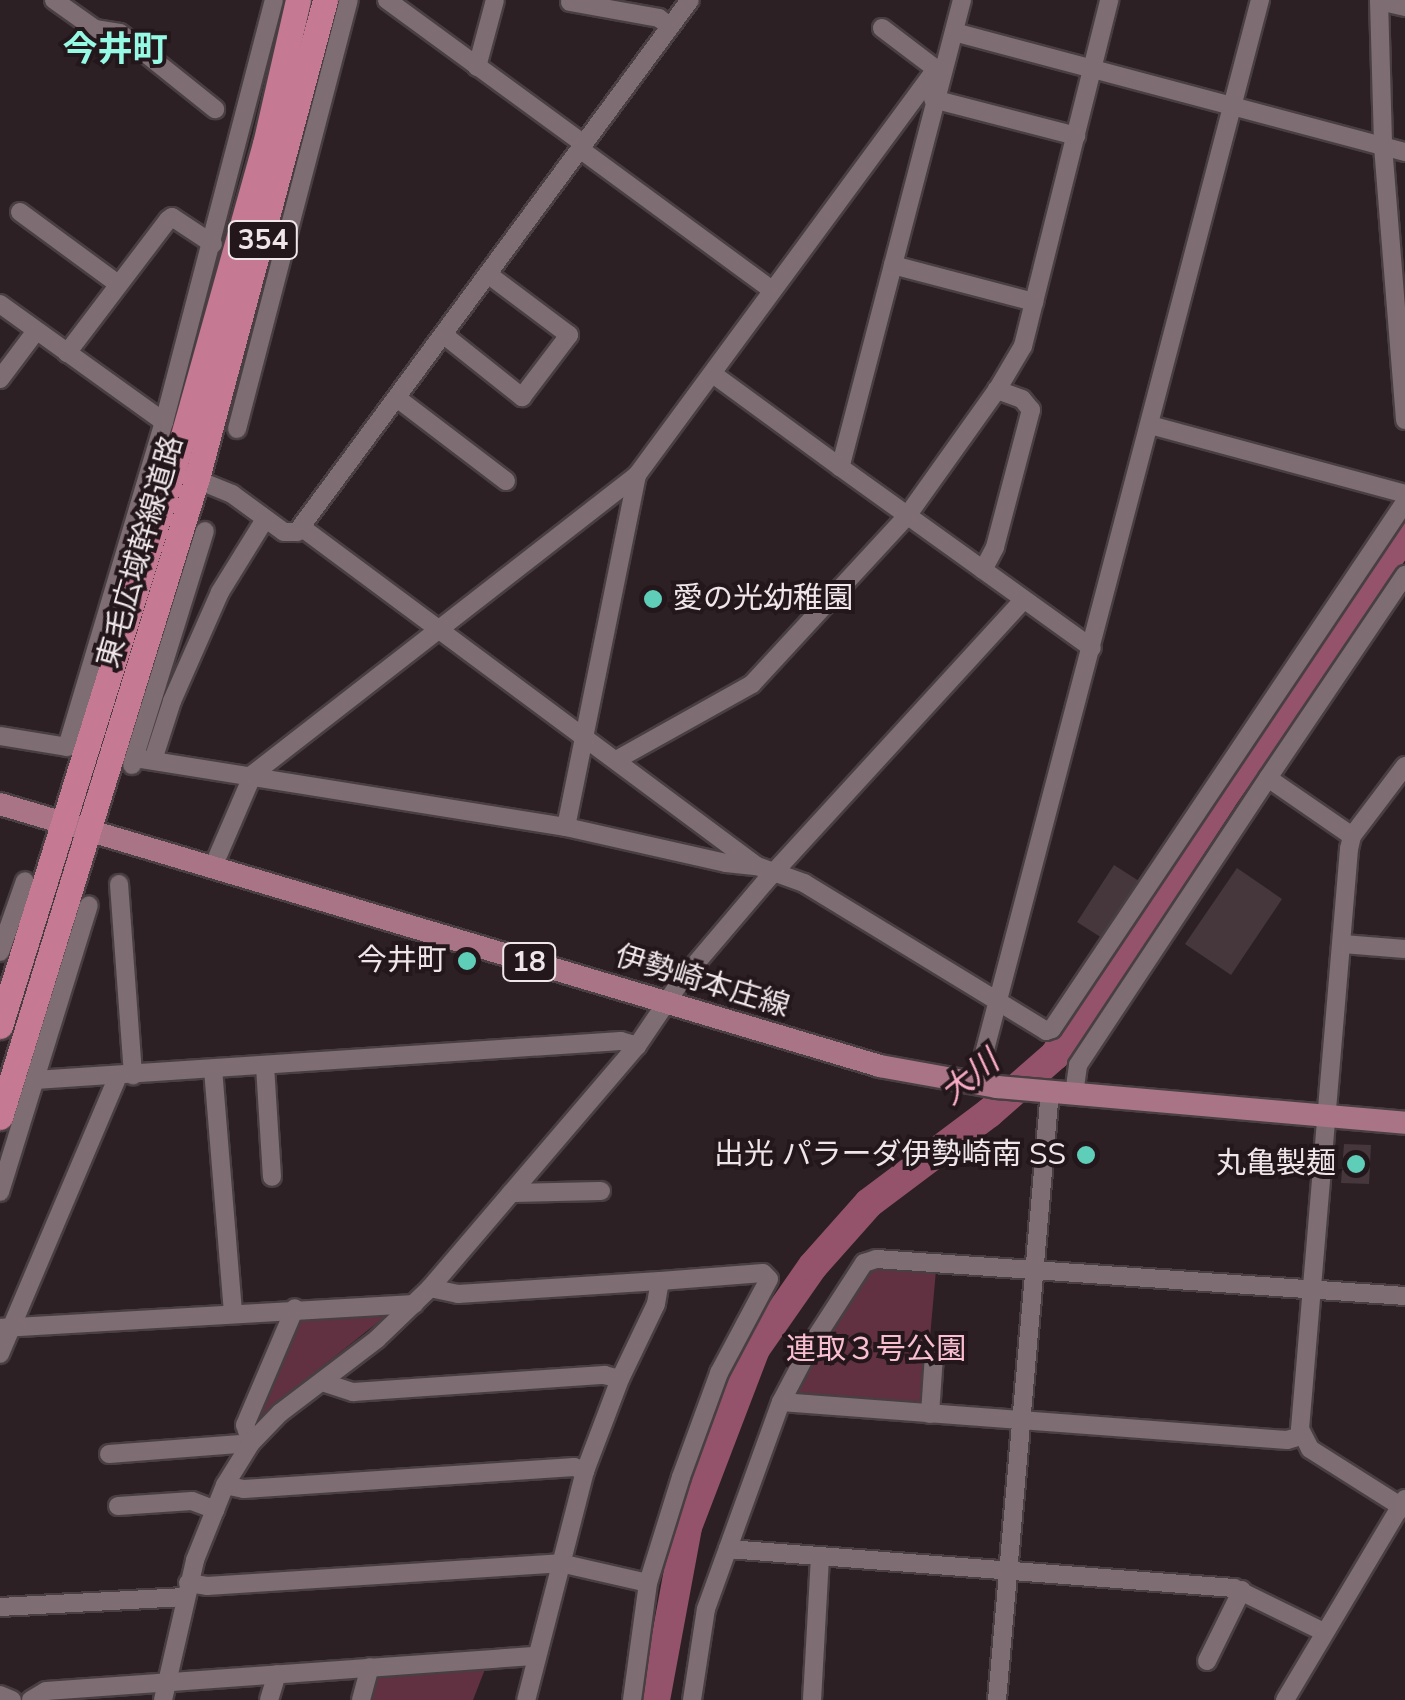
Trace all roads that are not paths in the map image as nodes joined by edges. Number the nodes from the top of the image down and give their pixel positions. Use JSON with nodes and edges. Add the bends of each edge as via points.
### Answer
{"nodes":[{"id":1,"x":54,"y":0,"type":"edge"},
{"id":2,"x":274,"y":0,"type":"edge"},
{"id":3,"x":298,"y":0,"type":"edge"},
{"id":4,"x":324,"y":0,"type":"edge"},
{"id":5,"x":349,"y":0,"type":"edge"},
{"id":6,"x":388,"y":0,"type":"edge"},
{"id":7,"x":495,"y":0,"type":"edge"},
{"id":8,"x":690,"y":0,"type":"edge"},
{"id":9,"x":962,"y":0,"type":"edge"},
{"id":10,"x":1110,"y":0,"type":"edge"},
{"id":11,"x":1260,"y":0,"type":"edge"},
{"id":12,"x":1379,"y":0,"type":"edge"},
{"id":13,"x":570,"y":2,"type":"edge"},
{"id":14,"x":1405,"y":8,"type":"edge"},
{"id":15,"x":670,"y":27,"type":"junction"},
{"id":16,"x":882,"y":28,"type":"dead end"},
{"id":17,"x":954,"y":32,"type":"junction"},
{"id":18,"x":477,"y":66,"type":"junction"},
{"id":19,"x":938,"y":68,"type":"junction"},
{"id":20,"x":1092,"y":68,"type":"junction"},
{"id":21,"x":933,"y":100,"type":"junction"},
{"id":22,"x":1234,"y":106,"type":"junction"},
{"id":23,"x":214,"y":110,"type":"dead end"},
{"id":24,"x":1076,"y":136,"type":"junction"},
{"id":25,"x":582,"y":146,"type":"junction"},
{"id":26,"x":1383,"y":146,"type":"junction"},
{"id":27,"x":1405,"y":152,"type":"edge"},
{"id":28,"x":20,"y":212,"type":"dead end"},
{"id":29,"x":213,"y":244,"type":"junction"},
{"id":30,"x":893,"y":265,"type":"junction"},
{"id":31,"x":205,"y":274,"type":"junction"},
{"id":32,"x":489,"y":275,"type":"junction"},
{"id":33,"x":118,"y":284,"type":"junction"},
{"id":34,"x":772,"y":290,"type":"junction"},
{"id":35,"x":1401,"y":292,"type":"edge"},
{"id":36,"x":1034,"y":302,"type":"junction"},
{"id":37,"x":0,"y":304,"type":"edge"},
{"id":38,"x":267,"y":324,"type":"junction"},
{"id":39,"x":214,"y":327,"type":"junction"},
{"id":40,"x":36,"y":330,"type":"junction"},
{"id":41,"x":444,"y":335,"type":"junction"},
{"id":42,"x":67,"y":353,"type":"junction"},
{"id":43,"x":232,"y":357,"type":"junction"},
{"id":44,"x":713,"y":374,"type":"junction"},
{"id":45,"x":0,"y":379,"type":"edge"},
{"id":46,"x":997,"y":390,"type":"junction"},
{"id":47,"x":396,"y":398,"type":"junction"},
{"id":48,"x":1405,"y":420,"type":"edge"},
{"id":49,"x":164,"y":422,"type":"junction"},
{"id":50,"x":1150,"y":425,"type":"junction"},
{"id":51,"x":237,"y":429,"type":"dead end"},
{"id":52,"x":840,"y":467,"type":"junction"},
{"id":53,"x":185,"y":475,"type":"junction"},
{"id":54,"x":637,"y":475,"type":"junction"},
{"id":55,"x":506,"y":481,"type":"dead end"},
{"id":56,"x":1405,"y":494,"type":"edge"},
{"id":57,"x":1405,"y":502,"type":"edge"},
{"id":58,"x":907,"y":516,"type":"junction"},
{"id":59,"x":266,"y":519,"type":"junction"},
{"id":60,"x":302,"y":527,"type":"junction"},
{"id":61,"x":132,"y":530,"type":"junction"},
{"id":62,"x":205,"y":531,"type":"dead end"},
{"id":63,"x":983,"y":570,"type":"junction"},
{"id":64,"x":1405,"y":575,"type":"edge"},
{"id":65,"x":140,"y":582,"type":"junction"},
{"id":66,"x":188,"y":588,"type":"junction"},
{"id":67,"x":1022,"y":602,"type":"junction"},
{"id":68,"x":156,"y":620,"type":"junction"},
{"id":69,"x":441,"y":628,"type":"junction"},
{"id":70,"x":1092,"y":648,"type":"junction"},
{"id":71,"x":143,"y":664,"type":"junction"},
{"id":72,"x":100,"y":670,"type":"junction"},
{"id":73,"x":154,"y":701,"type":"junction"},
{"id":74,"x":584,"y":734,"type":"junction"},
{"id":75,"x":0,"y":736,"type":"edge"},
{"id":76,"x":618,"y":759,"type":"junction"},
{"id":77,"x":140,"y":762,"type":"junction"},
{"id":78,"x":1405,"y":766,"type":"edge"},
{"id":79,"x":253,"y":774,"type":"junction"},
{"id":80,"x":1268,"y":778,"type":"junction"},
{"id":81,"x":0,"y":804,"type":"edge"},
{"id":82,"x":64,"y":823,"type":"junction"},
{"id":83,"x":566,"y":827,"type":"junction"},
{"id":84,"x":90,"y":830,"type":"junction"},
{"id":85,"x":1352,"y":836,"type":"junction"},
{"id":86,"x":757,"y":866,"type":"junction"},
{"id":87,"x":213,"y":867,"type":"junction"},
{"id":88,"x":776,"y":873,"type":"junction"},
{"id":89,"x":25,"y":882,"type":"dead end"},
{"id":90,"x":119,"y":884,"type":"dead end"},
{"id":91,"x":88,"y":905,"type":"dead end"},
{"id":92,"x":1343,"y":944,"type":"junction"},
{"id":93,"x":53,"y":946,"type":"junction"},
{"id":94,"x":1405,"y":949,"type":"edge"},
{"id":95,"x":0,"y":952,"type":"edge"},
{"id":96,"x":1000,"y":1001,"type":"junction"},
{"id":97,"x":666,"y":1003,"type":"junction"},
{"id":98,"x":57,"y":1014,"type":"junction"},
{"id":99,"x":0,"y":1026,"type":"edge"},
{"id":100,"x":637,"y":1046,"type":"junction"},
{"id":101,"x":265,"y":1066,"type":"junction"},
{"id":102,"x":213,"y":1069,"type":"junction"},
{"id":103,"x":125,"y":1076,"type":"junction"},
{"id":104,"x":35,"y":1080,"type":"junction"},
{"id":105,"x":986,"y":1085,"type":"junction"},
{"id":106,"x":1047,"y":1091,"type":"junction"},
{"id":107,"x":1074,"y":1094,"type":"junction"},
{"id":108,"x":1329,"y":1116,"type":"junction"},
{"id":109,"x":10,"y":1122,"type":"edge"},
{"id":110,"x":1405,"y":1123,"type":"edge"},
{"id":111,"x":0,"y":1145,"type":"edge"},
{"id":112,"x":272,"y":1177,"type":"dead end"},
{"id":113,"x":600,"y":1191,"type":"dead end"},
{"id":114,"x":0,"y":1192,"type":"edge"},
{"id":115,"x":511,"y":1193,"type":"junction"},
{"id":116,"x":1035,"y":1271,"type":"junction"},
{"id":117,"x":660,"y":1280,"type":"junction"},
{"id":118,"x":430,"y":1288,"type":"junction"},
{"id":119,"x":1313,"y":1290,"type":"junction"},
{"id":120,"x":1405,"y":1296,"type":"edge"},
{"id":121,"x":414,"y":1304,"type":"junction"},
{"id":122,"x":296,"y":1308,"type":"junction"},
{"id":123,"x":233,"y":1312,"type":"junction"},
{"id":124,"x":6,"y":1328,"type":"edge"},
{"id":125,"x":0,"y":1354,"type":"edge"},
{"id":126,"x":934,"y":1356,"type":"dead end"},
{"id":127,"x":620,"y":1379,"type":"junction"},
{"id":128,"x":322,"y":1382,"type":"junction"},
{"id":129,"x":781,"y":1402,"type":"junction"},
{"id":130,"x":930,"y":1414,"type":"junction"},
{"id":131,"x":1022,"y":1421,"type":"junction"},
{"id":132,"x":1301,"y":1436,"type":"junction"},
{"id":133,"x":250,"y":1442,"type":"junction"},
{"id":134,"x":109,"y":1454,"type":"dead end"},
{"id":135,"x":585,"y":1472,"type":"junction"},
{"id":136,"x":226,"y":1485,"type":"junction"},
{"id":137,"x":1404,"y":1504,"type":"edge"},
{"id":138,"x":118,"y":1506,"type":"dead end"},
{"id":139,"x":215,"y":1510,"type":"junction"},
{"id":140,"x":728,"y":1548,"type":"junction"},
{"id":141,"x":820,"y":1556,"type":"junction"},
{"id":142,"x":560,"y":1563,"type":"junction"},
{"id":143,"x":1008,"y":1572,"type":"junction"},
{"id":144,"x":648,"y":1583,"type":"junction"},
{"id":145,"x":186,"y":1590,"type":"junction"},
{"id":146,"x":1242,"y":1590,"type":"junction"},
{"id":147,"x":0,"y":1607,"type":"edge"},
{"id":148,"x":1324,"y":1632,"type":"junction"},
{"id":149,"x":536,"y":1656,"type":"junction"},
{"id":150,"x":1207,"y":1661,"type":"dead end"},
{"id":151,"x":370,"y":1667,"type":"junction"},
{"id":152,"x":277,"y":1674,"type":"junction"},
{"id":153,"x":165,"y":1691,"type":"edge"},
{"id":154,"x":0,"y":1695,"type":"edge"},
{"id":155,"x":12,"y":1700,"type":"edge"},
{"id":156,"x":31,"y":1700,"type":"edge"},
{"id":157,"x":270,"y":1700,"type":"edge"},
{"id":158,"x":360,"y":1700,"type":"edge"},
{"id":159,"x":526,"y":1700,"type":"edge"},
{"id":160,"x":632,"y":1700,"type":"edge"},
{"id":161,"x":692,"y":1700,"type":"edge"},
{"id":162,"x":812,"y":1700,"type":"edge"},
{"id":163,"x":996,"y":1700,"type":"edge"},
{"id":164,"x":1285,"y":1700,"type":"edge"}],
"edges":[{"from":1,"to":23,"type":"street","via":[[95,29],[120,34]]},
{"from":2,"to":29,"type":"street"},
{"from":3,"to":39,"type":"highway","name":"東毛広域幹線道路","number":"354"},
{"from":4,"to":43,"type":"highway","name":"東毛広域幹線道路","number":"354"},
{"from":5,"to":38,"type":"street"},
{"from":6,"to":18,"type":"street"},
{"from":7,"to":18,"type":"street"},
{"from":8,"to":15,"type":"street"},
{"from":9,"to":17,"type":"street"},
{"from":10,"to":20,"type":"street"},
{"from":11,"to":22,"type":"street"},
{"from":12,"to":14,"type":"street"},
{"from":12,"to":26,"type":"street"},
{"from":13,"to":15,"type":"street","via":[[659,18]]},
{"from":15,"to":25,"type":"street"},
{"from":16,"to":19,"type":"street"},
{"from":17,"to":19,"type":"street"},
{"from":17,"to":20,"type":"street"},
{"from":18,"to":25,"type":"street"},
{"from":19,"to":21,"type":"street"},
{"from":19,"to":34,"type":"street"},
{"from":20,"to":22,"type":"street"},
{"from":20,"to":24,"type":"street"},
{"from":21,"to":24,"type":"street"},
{"from":21,"to":30,"type":"street"},
{"from":22,"to":26,"type":"street"},
{"from":22,"to":50,"type":"street"},
{"from":24,"to":36,"type":"street"},
{"from":25,"to":32,"type":"street"},
{"from":25,"to":34,"type":"street"},
{"from":26,"to":27,"type":"street"},
{"from":26,"to":35,"type":"street"},
{"from":28,"to":33,"type":"street"},
{"from":29,"to":31,"type":"street"},
{"from":29,"to":33,"type":"street","via":[[172,218]]},
{"from":30,"to":36,"type":"street"},
{"from":30,"to":52,"type":"street"},
{"from":31,"to":39,"type":"street"},
{"from":31,"to":49,"type":"street"},
{"from":32,"to":41,"type":"street"},
{"from":32,"to":41,"type":"street","via":[[568,335],[522,397]]},
{"from":33,"to":42,"type":"street"},
{"from":34,"to":44,"type":"street"},
{"from":35,"to":48,"type":"street"},
{"from":36,"to":46,"type":"street","via":[[1023,346]]},
{"from":37,"to":40,"type":"street"},
{"from":38,"to":43,"type":"street"},
{"from":38,"to":51,"type":"street"},
{"from":39,"to":53,"type":"highway","name":"東毛広域幹線道路","number":"354"},
{"from":40,"to":42,"type":"street"},
{"from":40,"to":45,"type":"street"},
{"from":41,"to":47,"type":"street"},
{"from":42,"to":49,"type":"street"},
{"from":43,"to":53,"type":"highway","name":"東毛広域幹線道路","number":"354"},
{"from":44,"to":52,"type":"street"},
{"from":44,"to":54,"type":"street"},
{"from":46,"to":58,"type":"street"},
{"from":46,"to":63,"type":"street","via":[[1022,399],[1030,410],[995,548]]},
{"from":47,"to":55,"type":"street"},
{"from":47,"to":60,"type":"street"},
{"from":49,"to":61,"type":"street"},
{"from":50,"to":56,"type":"street"},
{"from":50,"to":70,"type":"street"},
{"from":52,"to":58,"type":"street"},
{"from":53,"to":59,"type":"street","via":[[232,494]]},
{"from":53,"to":65,"type":"highway","name":"東毛広域幹線道路","number":"354"},
{"from":53,"to":68,"type":"highway","name":"東毛広域幹線道路","number":"354"},
{"from":54,"to":69,"type":"street"},
{"from":54,"to":74,"type":"street"},
{"from":57,"to":96,"type":"street","via":[[1052,1029]]},
{"from":58,"to":63,"type":"street"},
{"from":58,"to":76,"type":"street","via":[[752,684]]},
{"from":59,"to":60,"type":"street","via":[[290,534]]},
{"from":59,"to":77,"type":"street","via":[[220,592]]},
{"from":60,"to":69,"type":"street"},
{"from":61,"to":65,"type":"street"},
{"from":61,"to":72,"type":"street"},
{"from":62,"to":66,"type":"street"},
{"from":63,"to":67,"type":"street"},
{"from":64,"to":80,"type":"street"},
{"from":65,"to":72,"type":"highway","name":"東毛広域幹線道路","number":"354"},
{"from":66,"to":68,"type":"street"},
{"from":66,"to":73,"type":"street"},
{"from":67,"to":70,"type":"street"},
{"from":67,"to":88,"type":"street"},
{"from":68,"to":71,"type":"highway","name":"東毛広域幹線道路","number":"354"},
{"from":69,"to":74,"type":"street"},
{"from":69,"to":79,"type":"street"},
{"from":70,"to":96,"type":"street"},
{"from":71,"to":73,"type":"street"},
{"from":71,"to":84,"type":"highway","name":"東毛広域幹線道路","number":"354"},
{"from":72,"to":75,"type":"street","via":[[67,747]]},
{"from":72,"to":82,"type":"highway","name":"東毛広域幹線道路","number":"354"},
{"from":73,"to":77,"type":"street"},
{"from":74,"to":76,"type":"street"},
{"from":74,"to":83,"type":"street"},
{"from":76,"to":86,"type":"street"},
{"from":77,"to":79,"type":"street"},
{"from":78,"to":85,"type":"street"},
{"from":79,"to":83,"type":"street"},
{"from":79,"to":87,"type":"street"},
{"from":80,"to":85,"type":"street"},
{"from":80,"to":107,"type":"street","via":[[1078,1065]]},
{"from":81,"to":82,"type":"main road","name":"伊勢崎本庄線","number":"18"},
{"from":82,"to":84,"type":"main road","name":"伊勢崎本庄線","number":"18"},
{"from":82,"to":99,"type":"highway","name":"東毛広域幹線道路","number":"354"},
{"from":83,"to":86,"type":"street"},
{"from":84,"to":87,"type":"main road","name":"伊勢崎本庄線","number":"18"},
{"from":84,"to":93,"type":"highway","name":"東毛広域幹線道路","number":"354"},
{"from":85,"to":92,"type":"street"},
{"from":86,"to":88,"type":"street"},
{"from":87,"to":97,"type":"main road","name":"伊勢崎本庄線","number":"18"},
{"from":88,"to":96,"type":"street","via":[[804,883]]},
{"from":88,"to":97,"type":"street"},
{"from":89,"to":95,"type":"street"},
{"from":90,"to":103,"type":"street"},
{"from":91,"to":98,"type":"street"},
{"from":92,"to":94,"type":"street"},
{"from":92,"to":108,"type":"street"},
{"from":93,"to":98,"type":"street"},
{"from":93,"to":109,"type":"highway","name":"東毛広域幹線道路","number":"354"},
{"from":96,"to":105,"type":"street"},
{"from":97,"to":100,"type":"street"},
{"from":97,"to":105,"type":"main road","name":"伊勢崎本庄線","number":"18","via":[[880,1066]]},
{"from":98,"to":104,"type":"street"},
{"from":100,"to":101,"type":"street","via":[[621,1041]]},
{"from":100,"to":115,"type":"street"},
{"from":101,"to":102,"type":"street"},
{"from":101,"to":112,"type":"street"},
{"from":102,"to":103,"type":"street"},
{"from":102,"to":123,"type":"street"},
{"from":103,"to":104,"type":"street"},
{"from":103,"to":124,"type":"street"},
{"from":104,"to":109,"type":"street"},
{"from":105,"to":106,"type":"main road","name":"伊勢崎本庄線","number":"18"},
{"from":106,"to":107,"type":"main road","name":"伊勢崎本庄線","number":"18"},
{"from":106,"to":116,"type":"street"},
{"from":107,"to":108,"type":"main road","name":"伊勢崎本庄線","number":"18"},
{"from":108,"to":110,"type":"main road","name":"伊勢崎本庄線","number":"18"},
{"from":108,"to":119,"type":"street"},
{"from":109,"to":111,"type":"street"},
{"from":109,"to":114,"type":"street"},
{"from":113,"to":115,"type":"street"},
{"from":115,"to":118,"type":"street"},
{"from":116,"to":119,"type":"street"},
{"from":116,"to":129,"type":"street","via":[[864,1264]]},
{"from":116,"to":131,"type":"street"},
{"from":117,"to":118,"type":"street","via":[[458,1294]]},
{"from":117,"to":127,"type":"street","via":[[656,1304]]},
{"from":117,"to":144,"type":"street","via":[[763,1272],[769,1280],[719,1373]]},
{"from":118,"to":121,"type":"street"},
{"from":119,"to":120,"type":"street"},
{"from":119,"to":132,"type":"street"},
{"from":121,"to":122,"type":"street"},
{"from":121,"to":128,"type":"street"},
{"from":122,"to":123,"type":"street"},
{"from":122,"to":133,"type":"street","via":[[245,1425]]},
{"from":123,"to":124,"type":"street"},
{"from":124,"to":125,"type":"street"},
{"from":126,"to":130,"type":"street"},
{"from":127,"to":128,"type":"street","via":[[354,1392]]},
{"from":127,"to":135,"type":"street"},
{"from":128,"to":133,"type":"street"},
{"from":129,"to":130,"type":"street"},
{"from":129,"to":140,"type":"street"},
{"from":130,"to":131,"type":"street"},
{"from":131,"to":132,"type":"street"},
{"from":131,"to":143,"type":"street"},
{"from":132,"to":137,"type":"street","via":[[1310,1449]]},
{"from":133,"to":134,"type":"street"},
{"from":133,"to":136,"type":"street"},
{"from":135,"to":136,"type":"street","via":[[574,1467],[244,1490]]},
{"from":135,"to":142,"type":"street"},
{"from":136,"to":139,"type":"street"},
{"from":137,"to":148,"type":"street"},
{"from":138,"to":139,"type":"street","via":[[192,1501]]},
{"from":139,"to":145,"type":"street"},
{"from":140,"to":141,"type":"street"},
{"from":140,"to":161,"type":"street","via":[[706,1609]]},
{"from":141,"to":143,"type":"street"},
{"from":141,"to":162,"type":"street"},
{"from":142,"to":144,"type":"street"},
{"from":142,"to":145,"type":"street"},
{"from":142,"to":149,"type":"street"},
{"from":143,"to":146,"type":"street"},
{"from":143,"to":163,"type":"street"},
{"from":144,"to":160,"type":"street"},
{"from":145,"to":147,"type":"street"},
{"from":145,"to":153,"type":"street"},
{"from":146,"to":148,"type":"street"},
{"from":146,"to":150,"type":"street"},
{"from":148,"to":164,"type":"street"},
{"from":149,"to":151,"type":"street"},
{"from":149,"to":159,"type":"street"},
{"from":151,"to":152,"type":"street"},
{"from":151,"to":158,"type":"street"},
{"from":152,"to":153,"type":"street"},
{"from":152,"to":157,"type":"street"},
{"from":153,"to":156,"type":"street","via":[[46,1691]]},
{"from":154,"to":155,"type":"street"}]}
